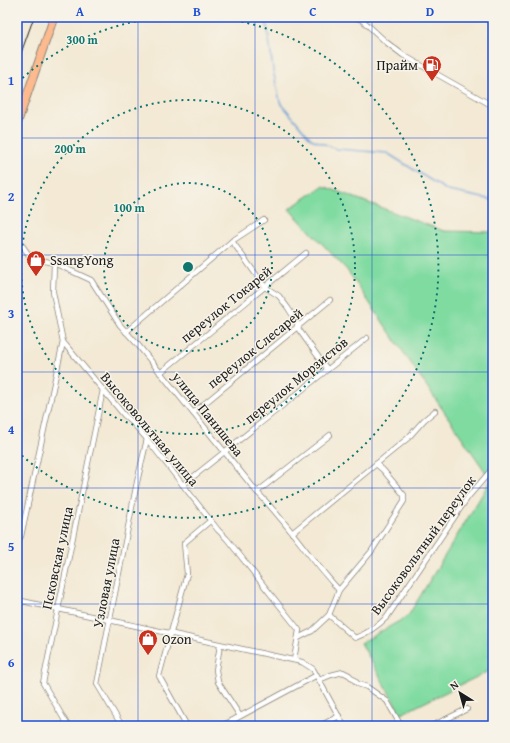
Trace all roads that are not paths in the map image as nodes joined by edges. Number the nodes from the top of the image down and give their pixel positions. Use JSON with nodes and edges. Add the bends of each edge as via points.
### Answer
{"nodes":[{"id":1,"x":54,"y":17,"type":"edge"},
{"id":2,"x":361,"y":17,"type":"edge"},
{"id":3,"x":493,"y":106,"type":"edge"},
{"id":4,"x":17,"y":124,"type":"edge"},
{"id":5,"x":264,"y":220,"type":"dead end"},
{"id":6,"x":17,"y":238,"type":"edge"},
{"id":7,"x":232,"y":241,"type":"junction"},
{"id":8,"x":306,"y":253,"type":"dead end"},
{"id":9,"x":54,"y":263,"type":"junction"},
{"id":10,"x":265,"y":287,"type":"junction"},
{"id":11,"x":330,"y":300,"type":"dead end"},
{"id":12,"x":297,"y":327,"type":"junction"},
{"id":13,"x":126,"y":332,"type":"junction"},
{"id":14,"x":367,"y":338,"type":"dead end"},
{"id":15,"x":63,"y":342,"type":"junction"},
{"id":16,"x":327,"y":369,"type":"junction"},
{"id":17,"x":160,"y":373,"type":"junction"},
{"id":18,"x":103,"y":390,"type":"junction"},
{"id":19,"x":435,"y":411,"type":"dead end"},
{"id":20,"x":193,"y":413,"type":"junction"},
{"id":21,"x":330,"y":435,"type":"dead end"},
{"id":22,"x":147,"y":439,"type":"junction"},
{"id":23,"x":224,"y":452,"type":"junction"},
{"id":24,"x":376,"y":464,"type":"junction"},
{"id":25,"x":493,"y":468,"type":"edge"},
{"id":26,"x":183,"y":485,"type":"junction"},
{"id":27,"x":257,"y":492,"type":"junction"},
{"id":28,"x":210,"y":521,"type":"junction"},
{"id":29,"x":292,"y":533,"type":"junction"},
{"id":30,"x":17,"y":543,"type":"edge"},
{"id":31,"x":339,"y":590,"type":"junction"},
{"id":32,"x":17,"y":600,"type":"edge"},
{"id":33,"x":58,"y":609,"type":"junction"},
{"id":34,"x":329,"y":615,"type":"junction"},
{"id":35,"x":110,"y":621,"type":"junction"},
{"id":36,"x":170,"y":633,"type":"junction"},
{"id":37,"x":298,"y":638,"type":"junction"},
{"id":38,"x":220,"y":645,"type":"junction"},
{"id":39,"x":294,"y":660,"type":"junction"},
{"id":40,"x":318,"y":678,"type":"junction"},
{"id":41,"x":467,"y":709,"type":"dead end"},
{"id":42,"x":240,"y":716,"type":"junction"},
{"id":43,"x":339,"y":716,"type":"junction"},
{"id":44,"x":68,"y":726,"type":"edge"},
{"id":45,"x":122,"y":726,"type":"edge"},
{"id":46,"x":187,"y":726,"type":"edge"},
{"id":47,"x":222,"y":726,"type":"edge"},
{"id":48,"x":320,"y":726,"type":"edge"},
{"id":49,"x":344,"y":726,"type":"edge"},
{"id":50,"x":400,"y":726,"type":"edge"},
{"id":51,"x":432,"y":726,"type":"edge"}],
"edges":[{"from":1,"to":4,"type":"main road"},
{"from":2,"to":3,"type":"street","via":[[403,55]]},
{"from":5,"to":7,"type":"street"},
{"from":6,"to":9,"type":"street","via":[[31,258]]},
{"from":7,"to":10,"type":"street"},
{"from":7,"to":13,"type":"street"},
{"from":8,"to":10,"type":"street","name":"переулок Токарей"},
{"from":9,"to":13,"type":"street","name":"улица Панишева","via":[[91,280]]},
{"from":9,"to":15,"type":"street","name":"Высоковольтная улица","via":[[53,292]]},
{"from":10,"to":12,"type":"street","via":[[278,296],[297,322]]},
{"from":10,"to":17,"type":"street","name":"переулок Токарей"},
{"from":11,"to":12,"type":"street","name":"переулок Слесарей"},
{"from":12,"to":16,"type":"street"},
{"from":12,"to":20,"type":"street","name":"переулок Слесарей"},
{"from":13,"to":17,"type":"street","name":"улица Панишева"},
{"from":14,"to":16,"type":"street","name":"переулок Морзистов"},
{"from":15,"to":18,"type":"street","name":"Высоковольтная улица"},
{"from":15,"to":30,"type":"street","via":[[21,536]]},
{"from":16,"to":23,"type":"street","name":"переулок Морзистов"},
{"from":17,"to":20,"type":"street","name":"улица Панишева"},
{"from":18,"to":22,"type":"street","name":"Высоковольтная улица"},
{"from":18,"to":33,"type":"street","name":"Псковская улица"},
{"from":19,"to":24,"type":"street","via":[[408,438]]},
{"from":20,"to":23,"type":"street","name":"улица Панишева"},
{"from":21,"to":27,"type":"street"},
{"from":22,"to":26,"type":"street","name":"Высоковольтная улица"},
{"from":22,"to":35,"type":"street","name":"Узловая улица"},
{"from":23,"to":26,"type":"street","name":"переулок Морзистов"},
{"from":23,"to":27,"type":"street","name":"улица Панишева"},
{"from":24,"to":29,"type":"street"},
{"from":24,"to":31,"type":"street","via":[[404,495],[404,501],[371,552]]},
{"from":25,"to":34,"type":"street","name":"Высоковольтный переулок","via":[[468,497],[387,617],[378,626],[355,638]]},
{"from":26,"to":28,"type":"street","name":"Высоковольтная улица"},
{"from":27,"to":29,"type":"street","name":"улица Панишева"},
{"from":28,"to":36,"type":"street","via":[[184,543],[187,574]]},
{"from":28,"to":37,"type":"street","name":"Высоковольтная улица","via":[[299,630]]},
{"from":29,"to":31,"type":"street","name":"улица Панишева"},
{"from":31,"to":34,"type":"street"},
{"from":32,"to":33,"type":"street"},
{"from":33,"to":35,"type":"street"},
{"from":33,"to":44,"type":"street","name":"Псковская улица","via":[[43,683]]},
{"from":34,"to":37,"type":"street","via":[[312,631]]},
{"from":35,"to":36,"type":"street"},
{"from":35,"to":45,"type":"street","name":"Узловая улица","via":[[97,684]]},
{"from":36,"to":38,"type":"street"},
{"from":36,"to":46,"type":"street","via":[[159,676]]},
{"from":37,"to":39,"type":"street"},
{"from":38,"to":39,"type":"street"},
{"from":38,"to":42,"type":"street","via":[[216,670],[218,682]]},
{"from":39,"to":40,"type":"street","via":[[313,669]]},
{"from":40,"to":42,"type":"street"},
{"from":40,"to":43,"type":"street"},
{"from":40,"to":50,"type":"street","via":[[343,672],[349,675],[358,684],[387,701]]},
{"from":41,"to":51,"type":"street"},
{"from":42,"to":47,"type":"street"},
{"from":43,"to":48,"type":"street"},
{"from":43,"to":49,"type":"street"}]}
